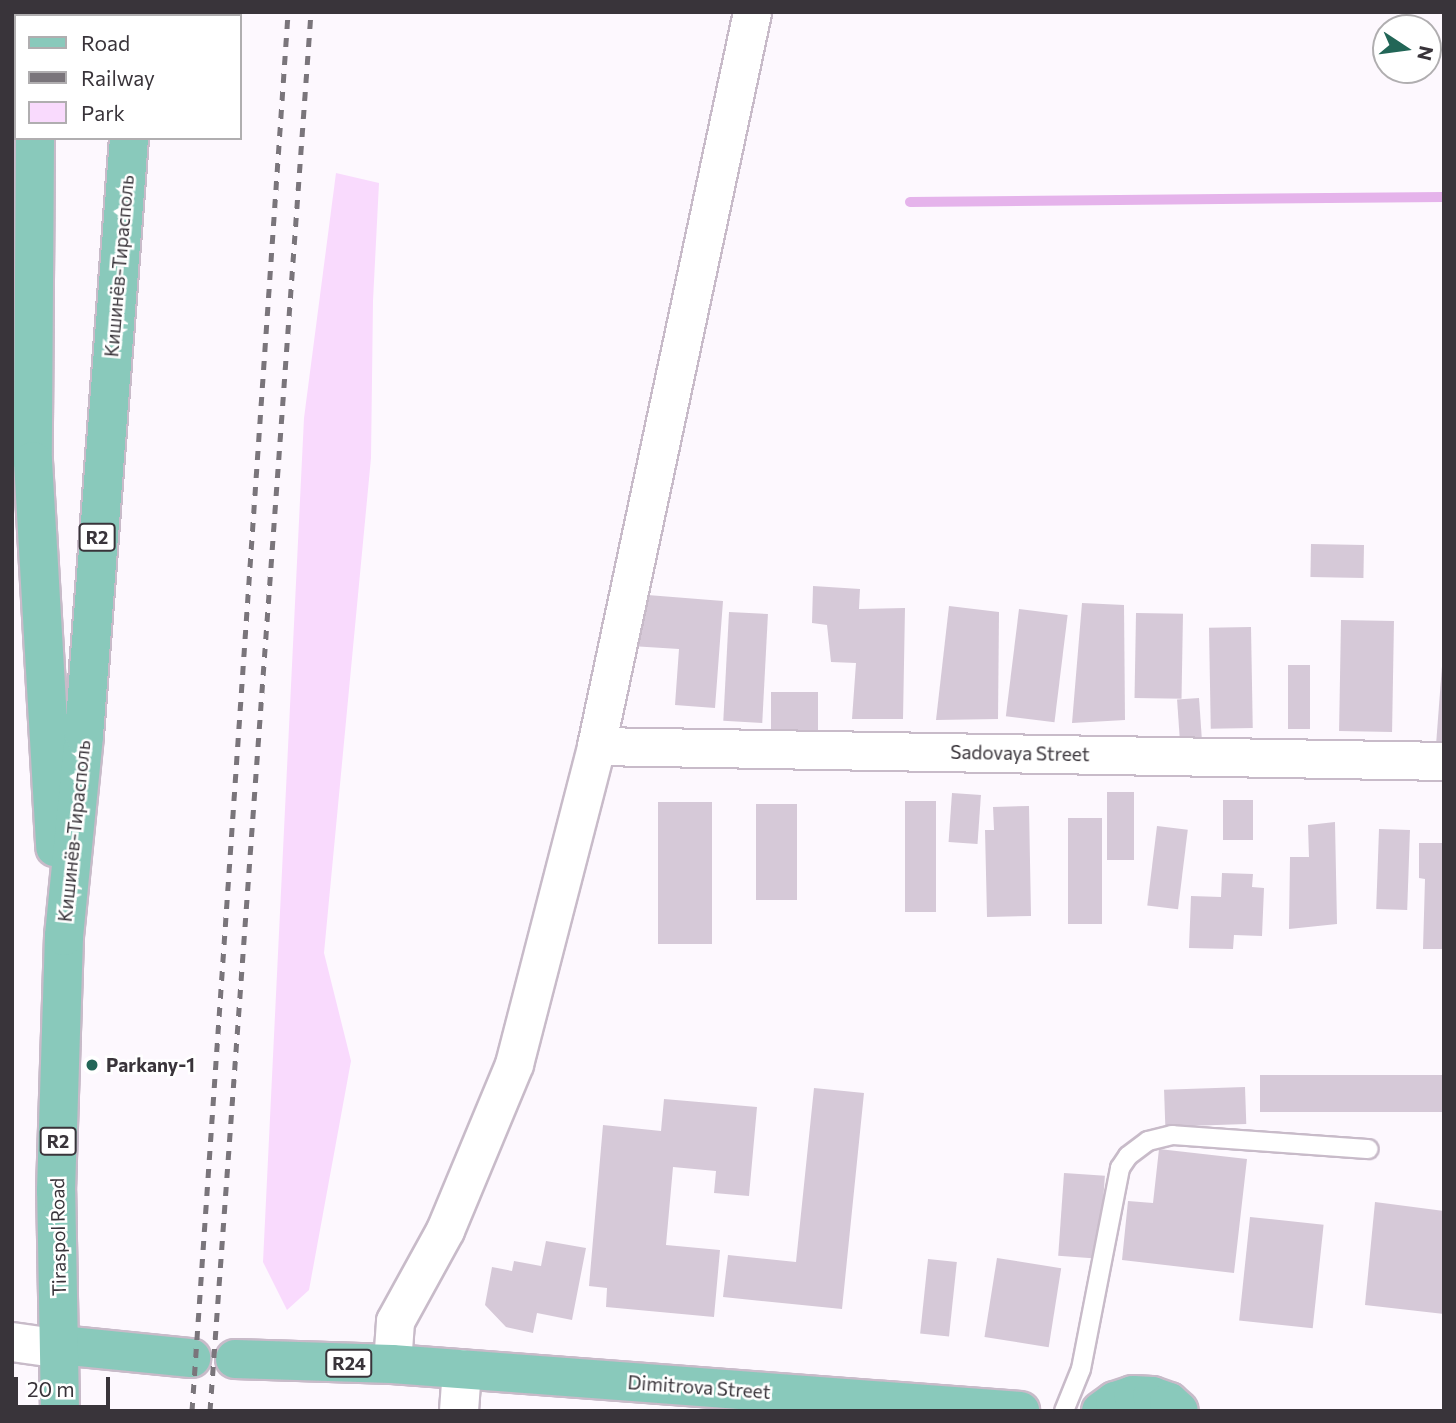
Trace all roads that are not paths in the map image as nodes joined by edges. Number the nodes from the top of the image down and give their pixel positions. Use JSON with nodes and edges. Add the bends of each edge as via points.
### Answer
{"nodes":[{"id":1,"x":752,"y":12,"type":"edge"},
{"id":2,"x":35,"y":140,"type":"edge"},
{"id":3,"x":129,"y":140,"type":"edge"},
{"id":4,"x":596,"y":746,"type":"junction"},
{"id":5,"x":1444,"y":761,"type":"edge"},
{"id":6,"x":64,"y":936,"type":"junction"},
{"id":7,"x":1369,"y":1149,"type":"dead end"},
{"id":8,"x":12,"y":1342,"type":"edge"},
{"id":9,"x":60,"y":1345,"type":"junction"},
{"id":10,"x":191,"y":1357,"type":"dead end"},
{"id":11,"x":235,"y":1359,"type":"dead end"},
{"id":12,"x":392,"y":1364,"type":"junction"},
{"id":13,"x":462,"y":1369,"type":"junction"},
{"id":14,"x":60,"y":1411,"type":"edge"},
{"id":15,"x":459,"y":1411,"type":"edge"},
{"id":16,"x":1020,"y":1411,"type":"edge"},
{"id":17,"x":1064,"y":1411,"type":"edge"},
{"id":18,"x":1101,"y":1411,"type":"edge"},
{"id":19,"x":1180,"y":1411,"type":"edge"}],
"edges":[{"from":1,"to":4,"type":"street"},
{"from":2,"to":6,"type":"main road","name":"Кишинёв-Тирасполь","number":"R2","via":[[33,461],[49,781]]},
{"from":3,"to":6,"type":"main road","name":"Кишинёв-Тирасполь","number":"R2","via":[[84,735]]},
{"from":4,"to":5,"type":"street","name":"Sadovaya Street"},
{"from":4,"to":12,"type":"street","via":[[514,1063],[444,1230],[395,1321]]},
{"from":6,"to":9,"type":"main road","name":"Tiraspol Road","number":"R2","via":[[56,1191]]},
{"from":7,"to":17,"type":"lane","via":[[1171,1135],[1149,1141],[1128,1156],[1120,1168],[1080,1369]]},
{"from":8,"to":9,"type":"street"},
{"from":9,"to":10,"type":"main road"},
{"from":9,"to":14,"type":"main road","name":"Tiraspol Road","number":"R2"},
{"from":11,"to":12,"type":"main road","number":"R24"},
{"from":12,"to":13,"type":"main road","number":"R24"},
{"from":13,"to":15,"type":"street"},
{"from":13,"to":16,"type":"main road","name":"Dimitrova Street","number":"R24"},
{"from":18,"to":19,"type":"main road","via":[[1133,1395],[1152,1396]]}]}
